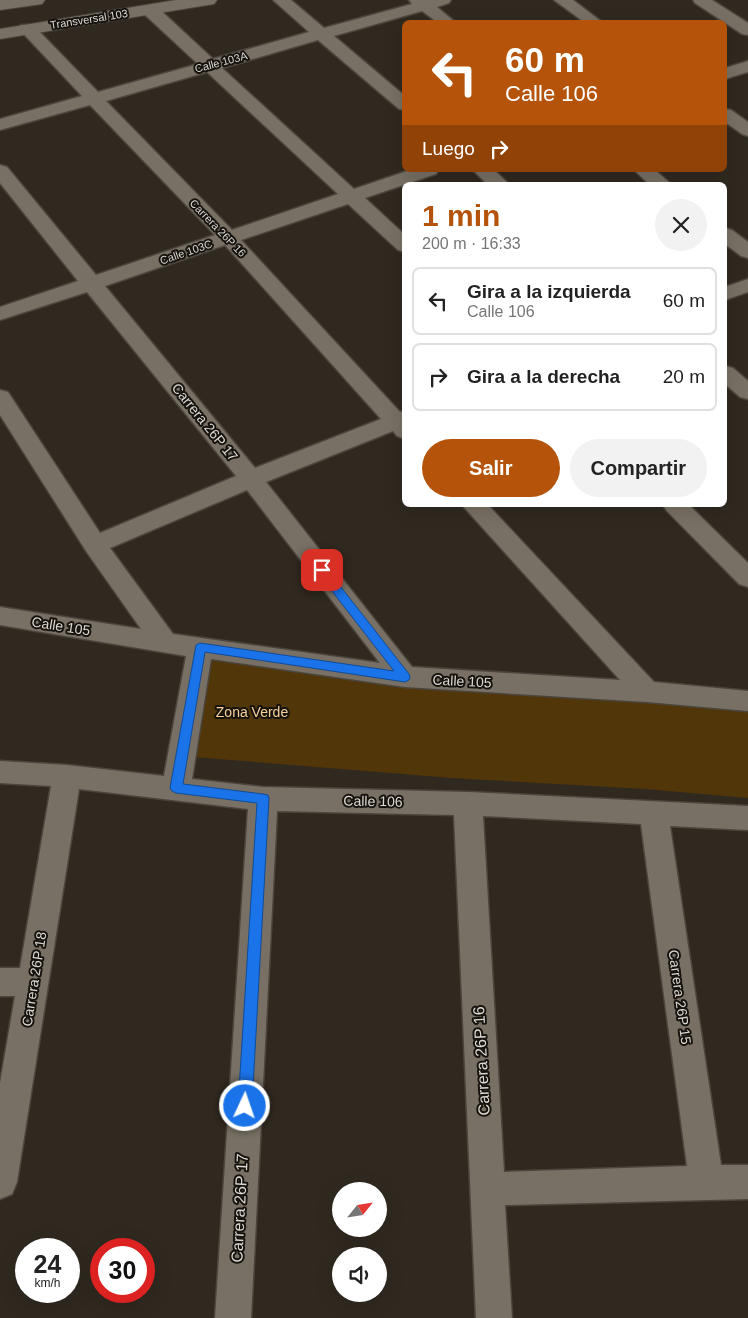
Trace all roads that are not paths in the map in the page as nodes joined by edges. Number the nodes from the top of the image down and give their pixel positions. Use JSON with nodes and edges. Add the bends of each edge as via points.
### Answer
{"nodes":[{"id":1,"x":36,"y":0,"type":"edge"},
{"id":2,"x":208,"y":0,"type":"edge"},
{"id":3,"x":281,"y":0,"type":"edge"},
{"id":4,"x":443,"y":0,"type":"edge"},
{"id":5,"x":562,"y":0,"type":"edge"},
{"id":6,"x":701,"y":0,"type":"edge"},
{"id":7,"x":420,"y":3,"type":"edge"},
{"id":8,"x":0,"y":6,"type":"edge"},
{"id":9,"x":150,"y":10,"type":"junction"},
{"id":10,"x":444,"y":20,"type":"edge"},
{"id":11,"x":591,"y":20,"type":"edge"},
{"id":12,"x":27,"y":30,"type":"junction"},
{"id":13,"x":748,"y":30,"type":"edge"},
{"id":14,"x":0,"y":34,"type":"edge"},
{"id":15,"x":322,"y":35,"type":"junction"},
{"id":16,"x":209,"y":65,"type":"junction"},
{"id":17,"x":748,"y":66,"type":"edge"},
{"id":18,"x":727,"y":73,"type":"edge"},
{"id":19,"x":94,"y":99,"type":"junction"},
{"id":20,"x":402,"y":102,"type":"edge"},
{"id":21,"x":727,"y":115,"type":"edge"},
{"id":22,"x":0,"y":125,"type":"edge"},
{"id":23,"x":748,"y":130,"type":"edge"},
{"id":24,"x":0,"y":171,"type":"edge"},
{"id":25,"x":423,"y":172,"type":"edge"},
{"id":26,"x":484,"y":172,"type":"edge"},
{"id":27,"x":646,"y":172,"type":"edge"},
{"id":28,"x":496,"y":182,"type":"edge"},
{"id":29,"x":658,"y":182,"type":"edge"},
{"id":30,"x":352,"y":196,"type":"junction"},
{"id":31,"x":727,"y":236,"type":"edge"},
{"id":32,"x":228,"y":237,"type":"junction"},
{"id":33,"x":402,"y":243,"type":"edge"},
{"id":34,"x":748,"y":252,"type":"edge"},
{"id":35,"x":92,"y":284,"type":"junction"},
{"id":36,"x":748,"y":285,"type":"edge"},
{"id":37,"x":727,"y":293,"type":"edge"},
{"id":38,"x":0,"y":314,"type":"edge"},
{"id":39,"x":727,"y":375,"type":"edge"},
{"id":40,"x":748,"y":392,"type":"edge"},
{"id":41,"x":0,"y":397,"type":"edge"},
{"id":42,"x":402,"y":423,"type":"edge"},
{"id":43,"x":251,"y":479,"type":"junction"},
{"id":44,"x":476,"y":507,"type":"edge"},
{"id":45,"x":677,"y":507,"type":"edge"},
{"id":46,"x":95,"y":545,"type":"junction"},
{"id":47,"x":748,"y":578,"type":"edge"},
{"id":48,"x":0,"y":616,"type":"edge"},
{"id":49,"x":165,"y":642,"type":"junction"},
{"id":50,"x":200,"y":648,"type":"junction"},
{"id":51,"x":405,"y":677,"type":"junction"},
{"id":52,"x":647,"y":692,"type":"junction"},
{"id":53,"x":748,"y":701,"type":"edge"},
{"id":54,"x":0,"y":772,"type":"edge"},
{"id":55,"x":67,"y":776,"type":"junction"},
{"id":56,"x":176,"y":788,"type":"junction"},
{"id":57,"x":263,"y":798,"type":"junction"},
{"id":58,"x":468,"y":804,"type":"junction"},
{"id":59,"x":654,"y":813,"type":"junction"},
{"id":60,"x":748,"y":818,"type":"edge"},
{"id":61,"x":0,"y":982,"type":"edge"},
{"id":62,"x":34,"y":982,"type":"junction"},
{"id":63,"x":0,"y":1182,"type":"edge"},
{"id":64,"x":706,"y":1182,"type":"junction"},
{"id":65,"x":748,"y":1182,"type":"edge"},
{"id":66,"x":487,"y":1189,"type":"junction"},
{"id":67,"x":233,"y":1318,"type":"edge"},
{"id":68,"x":494,"y":1318,"type":"edge"}],
"edges":[{"from":1,"to":8,"type":"street"},
{"from":2,"to":9,"type":"street","name":"Transversal 103"},
{"from":3,"to":15,"type":"street"},
{"from":4,"to":7,"type":"street","name":"Calle 103A"},
{"from":5,"to":11,"type":"street"},
{"from":6,"to":13,"type":"street"},
{"from":7,"to":10,"type":"street"},
{"from":7,"to":15,"type":"street","name":"Calle 103A"},
{"from":9,"to":12,"type":"street","name":"Transversal 103"},
{"from":9,"to":16,"type":"street"},
{"from":12,"to":14,"type":"street","name":"Transversal 103"},
{"from":12,"to":19,"type":"street","name":"Carrera 26P 16"},
{"from":15,"to":16,"type":"street","name":"Calle 103A"},
{"from":15,"to":20,"type":"street"},
{"from":16,"to":19,"type":"street","name":"Calle 103A"},
{"from":16,"to":30,"type":"street"},
{"from":17,"to":18,"type":"street"},
{"from":19,"to":22,"type":"street","name":"Calle 103A"},
{"from":19,"to":32,"type":"street","name":"Carrera 26P 16"},
{"from":21,"to":23,"type":"street"},
{"from":24,"to":35,"type":"street","name":"Carrera 26P 17"},
{"from":25,"to":30,"type":"street","name":"Calle 103C"},
{"from":26,"to":28,"type":"street"},
{"from":27,"to":29,"type":"street"},
{"from":30,"to":32,"type":"street","name":"Calle 103C"},
{"from":30,"to":33,"type":"street"},
{"from":31,"to":34,"type":"street"},
{"from":32,"to":35,"type":"street","name":"Calle 103C"},
{"from":32,"to":42,"type":"street","name":"Carrera 26P 16"},
{"from":35,"to":38,"type":"street","name":"Calle 103C"},
{"from":35,"to":43,"type":"street","name":"Carrera 26P 17"},
{"from":36,"to":37,"type":"street"},
{"from":39,"to":40,"type":"street"},
{"from":41,"to":46,"type":"street"},
{"from":42,"to":43,"type":"street"},
{"from":43,"to":46,"type":"street"},
{"from":43,"to":51,"type":"street","name":"Carrera 26P 17"},
{"from":44,"to":52,"type":"street"},
{"from":45,"to":47,"type":"street"},
{"from":46,"to":49,"type":"street"},
{"from":48,"to":49,"type":"street","name":"Calle 105"},
{"from":49,"to":50,"type":"street","name":"Calle 105"},
{"from":50,"to":51,"type":"street","name":"Calle 105"},
{"from":50,"to":56,"type":"street"},
{"from":51,"to":52,"type":"street","name":"Calle 105"},
{"from":52,"to":53,"type":"street","name":"Calle 105"},
{"from":54,"to":55,"type":"street","name":"Calle 106"},
{"from":55,"to":56,"type":"street","name":"Calle 106"},
{"from":55,"to":62,"type":"street","name":"Carrera 26P 18"},
{"from":56,"to":57,"type":"street","name":"Calle 106"},
{"from":57,"to":58,"type":"street","name":"Calle 106"},
{"from":57,"to":67,"type":"street","name":"Carrera 26P 17"},
{"from":58,"to":59,"type":"street","name":"Calle 106"},
{"from":58,"to":66,"type":"street","name":"Carrera 26P 16"},
{"from":59,"to":60,"type":"street","name":"Calle 106"},
{"from":59,"to":64,"type":"street","name":"Carrera 26P 15"},
{"from":61,"to":62,"type":"street"},
{"from":62,"to":63,"type":"street","name":"Carrera 26P 18"},
{"from":64,"to":65,"type":"street"},
{"from":64,"to":66,"type":"street"},
{"from":66,"to":68,"type":"street","name":"Carrera 26P 16"}]}
